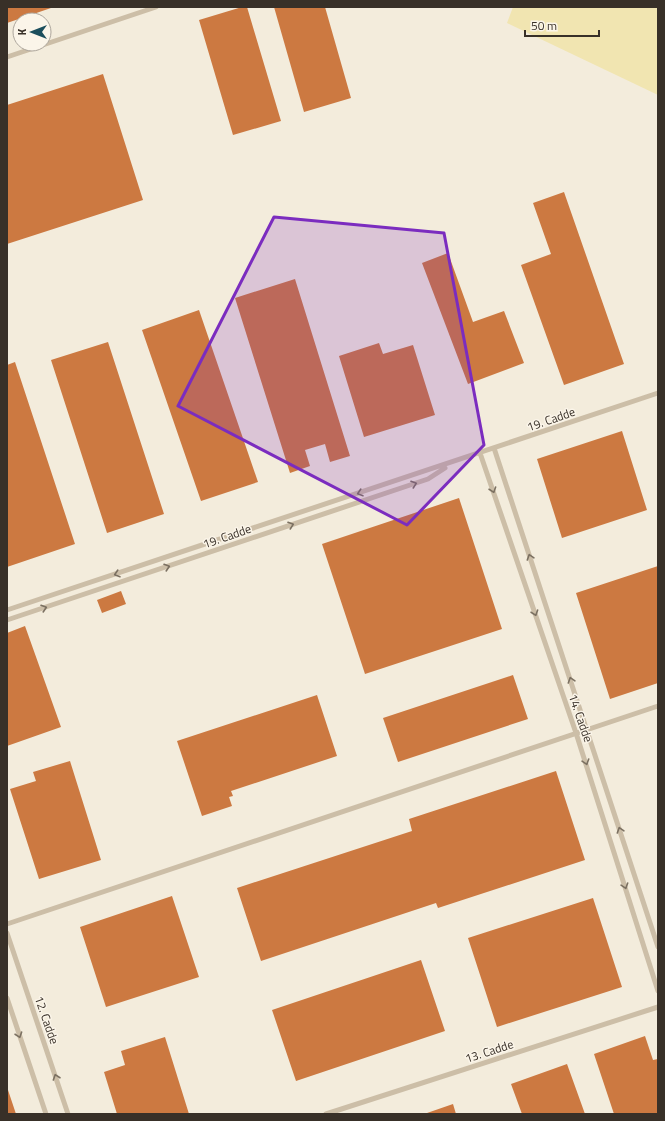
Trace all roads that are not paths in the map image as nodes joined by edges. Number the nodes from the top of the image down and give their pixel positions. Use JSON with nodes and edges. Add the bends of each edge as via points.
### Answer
{"nodes":[{"id":1,"x":156,"y":7,"type":"edge"},
{"id":2,"x":7,"y":57,"type":"edge"},
{"id":3,"x":658,"y":393,"type":"edge"},
{"id":4,"x":494,"y":448,"type":"junction"},
{"id":5,"x":480,"y":453,"type":"junction"},
{"id":6,"x":450,"y":464,"type":"junction"},
{"id":7,"x":7,"y":610,"type":"edge"},
{"id":8,"x":7,"y":620,"type":"edge"},
{"id":9,"x":658,"y":706,"type":"edge"},
{"id":10,"x":588,"y":730,"type":"junction"},
{"id":11,"x":576,"y":733,"type":"junction"},
{"id":12,"x":7,"y":924,"type":"edge"},
{"id":13,"x":7,"y":933,"type":"edge"},
{"id":14,"x":658,"y":947,"type":"edge"},
{"id":15,"x":658,"y":991,"type":"edge"},
{"id":16,"x":7,"y":998,"type":"edge"},
{"id":17,"x":658,"y":1007,"type":"edge"},
{"id":18,"x":46,"y":1114,"type":"edge"},
{"id":19,"x":68,"y":1114,"type":"edge"},
{"id":20,"x":326,"y":1114,"type":"edge"}],
"edges":[{"from":1,"to":2,"type":"lane"},
{"from":3,"to":4,"type":"lane","name":"19. Cadde"},
{"from":4,"to":5,"type":"lane","name":"19. Cadde"},
{"from":10,"to":4,"type":"lane","one_way":true},
{"from":5,"to":6,"type":"lane","name":"19. Cadde"},
{"from":5,"to":11,"type":"lane","name":"14. Cadde","one_way":true},
{"from":6,"to":7,"type":"lane","name":"19. Cadde","one_way":true},
{"from":8,"to":6,"type":"lane","name":"19. Cadde","one_way":true,"via":[[428,479]]},
{"from":9,"to":10,"type":"lane"},
{"from":10,"to":11,"type":"lane"},
{"from":14,"to":10,"type":"lane","one_way":true},
{"from":11,"to":12,"type":"lane"},
{"from":11,"to":15,"type":"lane","name":"14. Cadde","one_way":true},
{"from":19,"to":13,"type":"lane","name":"12. Cadde","one_way":true},
{"from":16,"to":18,"type":"lane","one_way":true},
{"from":17,"to":20,"type":"lane","name":"13. Cadde"}]}
